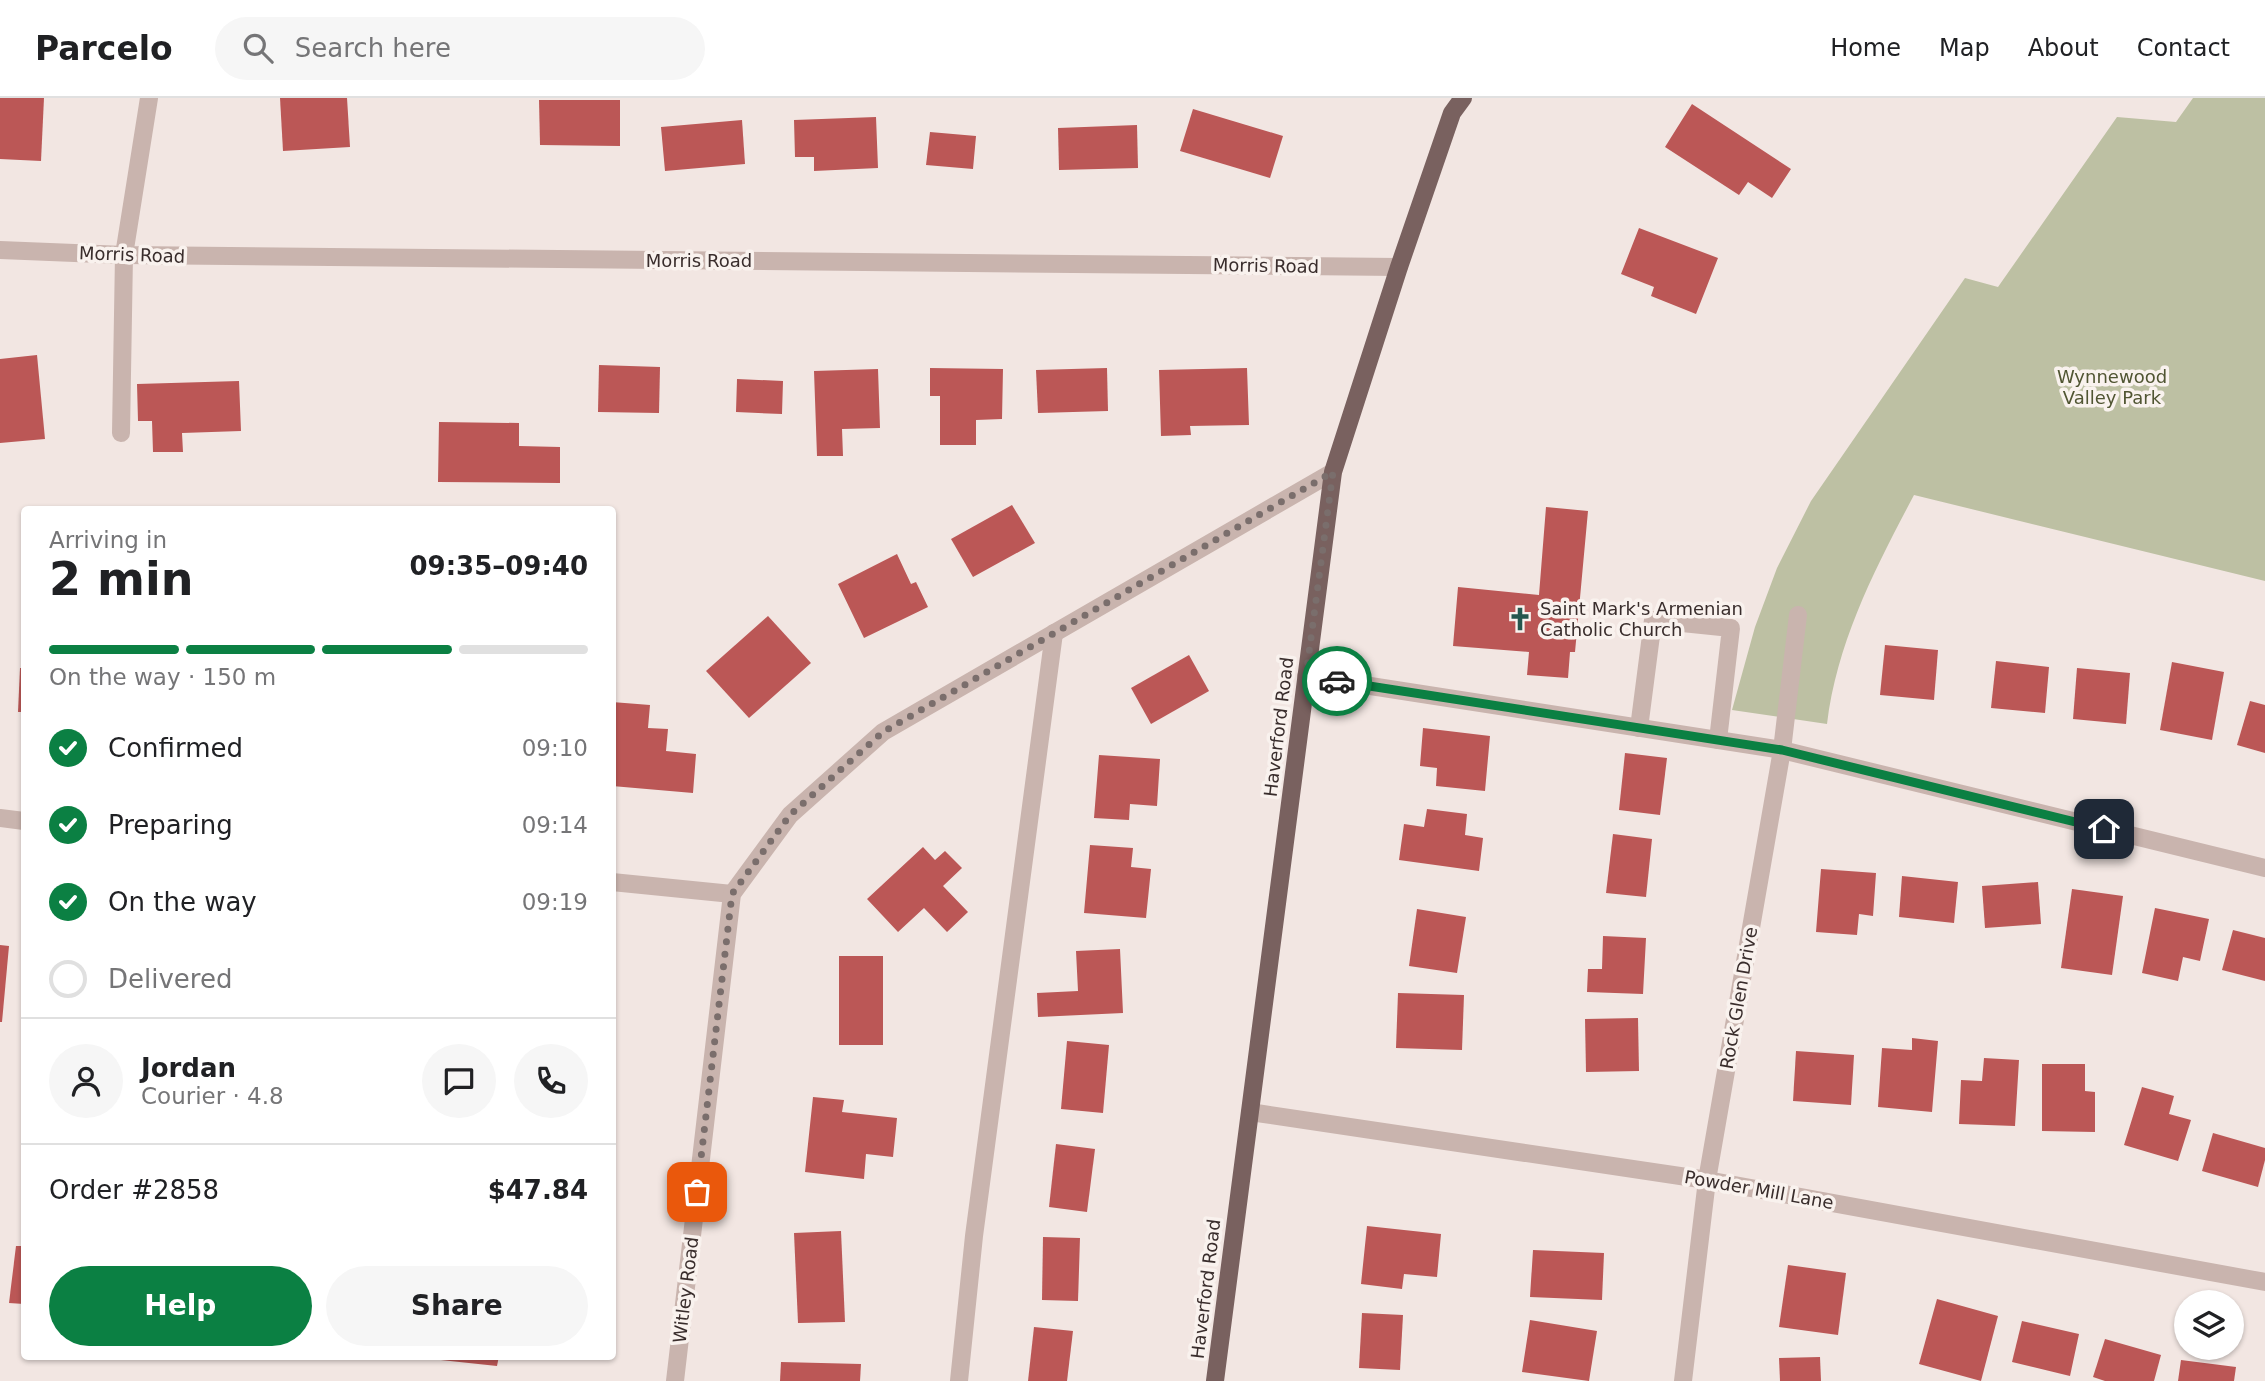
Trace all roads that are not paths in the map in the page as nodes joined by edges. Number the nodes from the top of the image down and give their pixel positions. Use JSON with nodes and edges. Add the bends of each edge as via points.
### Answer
{"nodes":[{"id":1,"x":149,"y":98,"type":"edge"},
{"id":2,"x":1463,"y":98,"type":"edge"},
{"id":3,"x":0,"y":250,"type":"edge"},
{"id":4,"x":124,"y":256,"type":"junction"},
{"id":5,"x":1399,"y":267,"type":"junction"},
{"id":6,"x":121,"y":433,"type":"dead end"},
{"id":7,"x":1333,"y":472,"type":"junction"},
{"id":8,"x":1798,"y":615,"type":"dead end"},
{"id":9,"x":1054,"y":633,"type":"junction"},
{"id":10,"x":1306,"y":676,"type":"junction"},
{"id":11,"x":1639,"y":728,"type":"junction"},
{"id":12,"x":1718,"y":740,"type":"junction"},
{"id":13,"x":1782,"y":750,"type":"junction"},
{"id":14,"x":0,"y":818,"type":"edge"},
{"id":15,"x":21,"y":821,"type":"edge"},
{"id":16,"x":2265,"y":868,"type":"edge"},
{"id":17,"x":616,"y":881,"type":"edge"},
{"id":18,"x":732,"y":894,"type":"junction"},
{"id":19,"x":1250,"y":1112,"type":"junction"},
{"id":20,"x":1707,"y":1180,"type":"junction"},
{"id":21,"x":2265,"y":1282,"type":"edge"},
{"id":22,"x":675,"y":1381,"type":"edge"},
{"id":23,"x":959,"y":1381,"type":"edge"},
{"id":24,"x":1215,"y":1381,"type":"edge"},
{"id":25,"x":1683,"y":1381,"type":"edge"}],
"edges":[{"from":1,"to":4,"type":"street"},
{"from":2,"to":5,"type":"main road","name":"Haverford Road","via":[[1452,113]]},
{"from":3,"to":4,"type":"street","name":"Morris Road"},
{"from":4,"to":5,"type":"street","name":"Morris Road"},
{"from":4,"to":6,"type":"street"},
{"from":5,"to":7,"type":"main road","name":"Haverford Road"},
{"from":7,"to":9,"type":"street","name":"Witley Road"},
{"from":7,"to":10,"type":"main road","name":"Haverford Road"},
{"from":8,"to":13,"type":"street","name":"Rock Glen Drive"},
{"from":9,"to":18,"type":"street","name":"Witley Road","via":[[883,732],[790,815]]},
{"from":9,"to":23,"type":"street"},
{"from":10,"to":11,"type":"street"},
{"from":10,"to":19,"type":"main road","name":"Haverford Road"},
{"from":11,"to":12,"type":"street"},
{"from":11,"to":12,"type":"street","via":[[1653,620],[1731,628]]},
{"from":12,"to":13,"type":"street"},
{"from":13,"to":16,"type":"street"},
{"from":13,"to":20,"type":"street","name":"Rock Glen Drive"},
{"from":14,"to":15,"type":"street"},
{"from":17,"to":18,"type":"street"},
{"from":18,"to":22,"type":"street","name":"Witley Road"},
{"from":19,"to":20,"type":"street","name":"Powder Mill Lane"},
{"from":19,"to":24,"type":"main road","name":"Haverford Road"},
{"from":20,"to":21,"type":"street","name":"Powder Mill Lane"},
{"from":20,"to":25,"type":"street","name":"Rock Glen Drive"}]}
